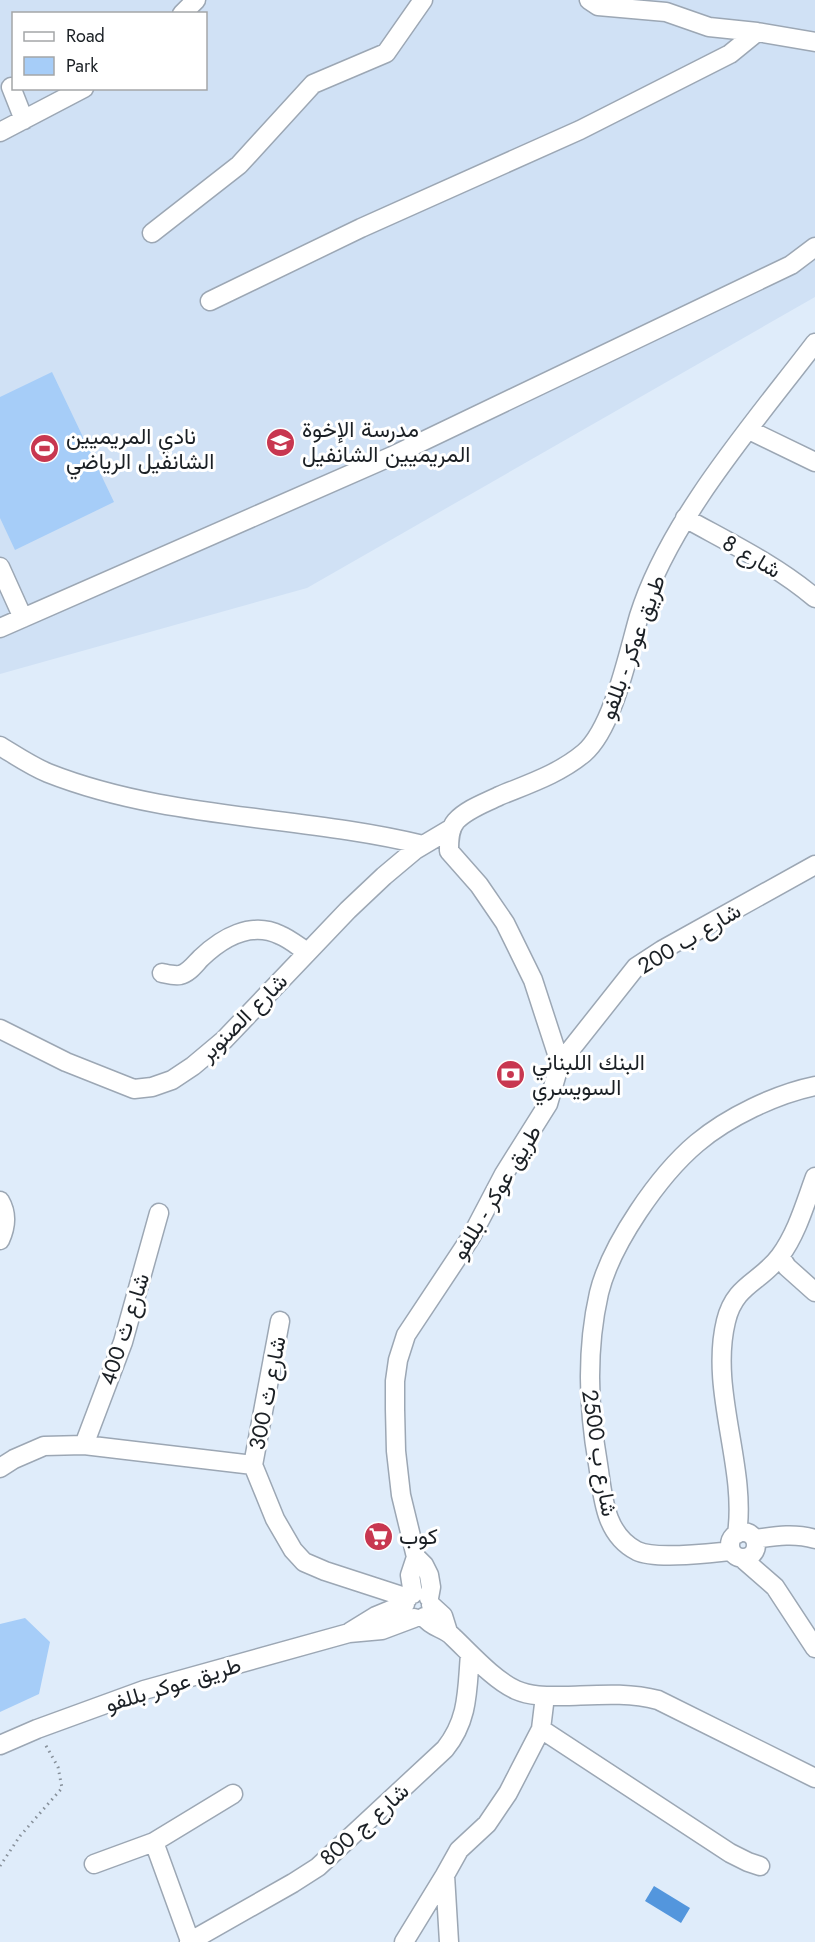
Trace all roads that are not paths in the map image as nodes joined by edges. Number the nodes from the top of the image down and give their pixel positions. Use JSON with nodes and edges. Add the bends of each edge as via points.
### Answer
{"nodes":[{"id":1,"x":196,"y":0,"type":"edge"},
{"id":2,"x":423,"y":0,"type":"edge"},
{"id":3,"x":589,"y":0,"type":"edge"},
{"id":4,"x":184,"y":12,"type":"edge"},
{"id":5,"x":757,"y":32,"type":"junction"},
{"id":6,"x":815,"y":42,"type":"edge"},
{"id":7,"x":12,"y":90,"type":"edge"},
{"id":8,"x":80,"y":90,"type":"edge"},
{"id":9,"x":24,"y":120,"type":"junction"},
{"id":10,"x":0,"y":132,"type":"edge"},
{"id":11,"x":152,"y":232,"type":"dead end"},
{"id":12,"x":815,"y":247,"type":"edge"},
{"id":13,"x":210,"y":301,"type":"dead end"},
{"id":14,"x":815,"y":343,"type":"edge"},
{"id":15,"x":749,"y":430,"type":"junction"},
{"id":16,"x":815,"y":462,"type":"edge"},
{"id":17,"x":685,"y":518,"type":"junction"},
{"id":18,"x":0,"y":567,"type":"edge"},
{"id":19,"x":815,"y":598,"type":"edge"},
{"id":20,"x":23,"y":618,"type":"junction"},
{"id":21,"x":0,"y":628,"type":"edge"},
{"id":22,"x":0,"y":746,"type":"edge"},
{"id":23,"x":452,"y":828,"type":"junction"},
{"id":24,"x":423,"y":844,"type":"junction"},
{"id":25,"x":815,"y":865,"type":"edge"},
{"id":26,"x":308,"y":952,"type":"junction"},
{"id":27,"x":162,"y":973,"type":"dead end"},
{"id":28,"x":0,"y":1029,"type":"edge"},
{"id":29,"x":560,"y":1063,"type":"junction"},
{"id":30,"x":815,"y":1086,"type":"edge"},
{"id":31,"x":815,"y":1177,"type":"edge"},
{"id":32,"x":0,"y":1201,"type":"edge"},
{"id":33,"x":159,"y":1213,"type":"dead end"},
{"id":34,"x":0,"y":1240,"type":"edge"},
{"id":35,"x":780,"y":1256,"type":"junction"},
{"id":36,"x":815,"y":1292,"type":"edge"},
{"id":37,"x":280,"y":1321,"type":"dead end"},
{"id":38,"x":84,"y":1445,"type":"junction"},
{"id":39,"x":254,"y":1465,"type":"junction"},
{"id":40,"x":0,"y":1468,"type":"edge"},
{"id":41,"x":815,"y":1539,"type":"edge"},
{"id":42,"x":741,"y":1546,"type":"junction"},
{"id":43,"x":418,"y":1605,"type":"junction"},
{"id":44,"x":815,"y":1647,"type":"edge"},
{"id":45,"x":470,"y":1654,"type":"junction"},
{"id":46,"x":545,"y":1696,"type":"junction"},
{"id":47,"x":541,"y":1729,"type":"junction"},
{"id":48,"x":0,"y":1745,"type":"edge"},
{"id":49,"x":811,"y":1774,"type":"edge"},
{"id":50,"x":233,"y":1794,"type":"dead end"},
{"id":51,"x":154,"y":1842,"type":"junction"},
{"id":52,"x":94,"y":1864,"type":"dead end"},
{"id":53,"x":760,"y":1866,"type":"dead end"},
{"id":54,"x":445,"y":1875,"type":"junction"},
{"id":55,"x":189,"y":1942,"type":"edge"},
{"id":56,"x":404,"y":1942,"type":"edge"},
{"id":57,"x":449,"y":1942,"type":"edge"}],
"edges":[{"from":1,"to":4,"type":"street"},
{"from":2,"to":11,"type":"street","via":[[386,53],[313,84],[239,165]]},
{"from":3,"to":5,"type":"street","via":[[598,6],[666,12],[709,27]]},
{"from":5,"to":6,"type":"street"},
{"from":5,"to":13,"type":"street","via":[[730,54],[580,130]]},
{"from":7,"to":9,"type":"street"},
{"from":8,"to":9,"type":"street"},
{"from":9,"to":10,"type":"street"},
{"from":12,"to":20,"type":"street","via":[[791,265],[392,456]]},
{"from":14,"to":15,"type":"street","name":"طريق عوكر - بللفو"},
{"from":15,"to":16,"type":"street"},
{"from":15,"to":17,"type":"street","name":"طريق عوكر - بللفو"},
{"from":17,"to":19,"type":"street","name":"شارع 8","via":[[761,560]]},
{"from":17,"to":23,"type":"street","name":"طريق عوكر - بللفو","via":[[647,591],[609,718],[598,739],[557,772],[481,804],[463,815]]},
{"from":18,"to":20,"type":"street"},
{"from":20,"to":21,"type":"street"},
{"from":22,"to":24,"type":"street","via":[[46,772],[139,801],[377,833]]},
{"from":23,"to":24,"type":"street","name":"شارع الصنوبر"},
{"from":23,"to":29,"type":"street","via":[[448,851],[490,898],[505,923],[533,980]]},
{"from":24,"to":26,"type":"street","name":"شارع الصنوبر","via":[[384,876]]},
{"from":25,"to":29,"type":"street","name":"شارع ب 200","via":[[636,967]]},
{"from":26,"to":27,"type":"street","via":[[280,935],[249,930],[229,936],[188,972],[178,976]]},
{"from":26,"to":28,"type":"street","name":"شارع الصنوبر","via":[[224,1040],[172,1080],[152,1087],[134,1089],[118,1084]]},
{"from":29,"to":43,"type":"street","name":"طريق عوكر - بللفو","via":[[548,1104],[504,1174],[471,1237],[406,1335],[399,1360],[395,1381],[396,1451],[401,1495],[416,1557],[410,1575]]},
{"from":30,"to":42,"type":"street","name":"شارع ب 2500","via":[[775,1098],[696,1143],[629,1224],[609,1263],[593,1321],[588,1389],[609,1524],[624,1542],[645,1554]]},
{"from":31,"to":35,"type":"street","via":[[794,1233]]},
{"from":32,"to":34,"type":"street","via":[[5,1216]]},
{"from":33,"to":38,"type":"street","name":"شارع ث 400","via":[[123,1342]]},
{"from":35,"to":36,"type":"street","via":[[787,1268]]},
{"from":35,"to":42,"type":"street","via":[[737,1296],[730,1307],[722,1346]]},
{"from":37,"to":39,"type":"street","name":"شارع ث 300"},
{"from":38,"to":39,"type":"street"},
{"from":38,"to":40,"type":"street","via":[[44,1446]]},
{"from":39,"to":43,"type":"street","via":[[275,1519],[304,1562]]},
{"from":41,"to":42,"type":"street","name":"شارع ب 2500","via":[[784,1535]]},
{"from":42,"to":44,"type":"street","via":[[784,1599]]},
{"from":43,"to":45,"type":"street","via":[[434,1627],[448,1632]]},
{"from":43,"to":48,"type":"street","name":"طريق عوكر بللفو","via":[[376,1617],[349,1633],[144,1690]]},
{"from":45,"to":46,"type":"street","via":[[516,1690]]},
{"from":45,"to":55,"type":"street","name":"شارع ج 800","via":[[465,1715],[445,1749],[318,1867]]},
{"from":46,"to":47,"type":"street"},
{"from":46,"to":49,"type":"street","via":[[641,1695]]},
{"from":47,"to":53,"type":"street","via":[[730,1853]]},
{"from":47,"to":54,"type":"street","via":[[496,1812],[459,1850]]},
{"from":50,"to":51,"type":"street"},
{"from":51,"to":52,"type":"street"},
{"from":51,"to":55,"type":"street"},
{"from":54,"to":56,"type":"street"},
{"from":54,"to":57,"type":"street"}]}
